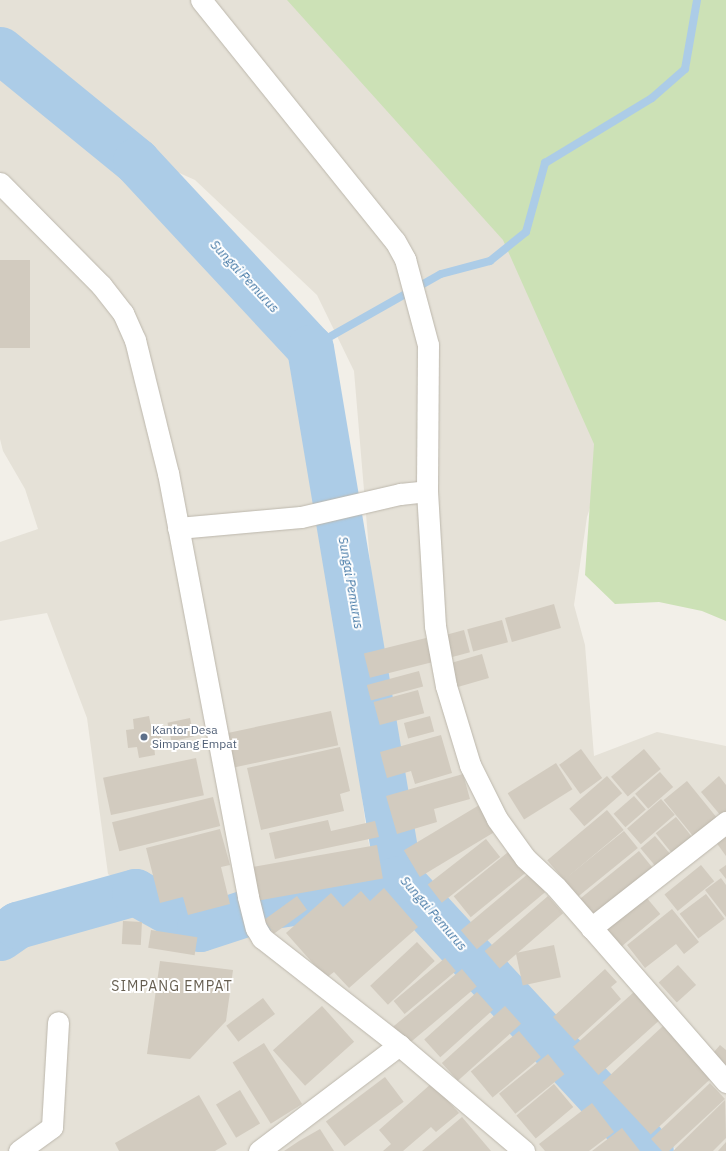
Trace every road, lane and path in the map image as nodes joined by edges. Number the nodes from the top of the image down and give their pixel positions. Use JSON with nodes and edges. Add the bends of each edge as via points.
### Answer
{"nodes":[{"id":1,"x":201,"y":0,"type":"edge"},
{"id":2,"x":0,"y":183,"type":"edge"},
{"id":3,"x":427,"y":491,"type":"junction"},
{"id":4,"x":178,"y":528,"type":"junction"},
{"id":5,"x":726,"y":822,"type":"edge"},
{"id":6,"x":591,"y":928,"type":"junction"},
{"id":7,"x":58,"y":1022,"type":"dead end"},
{"id":8,"x":399,"y":1045,"type":"junction"},
{"id":9,"x":726,"y":1082,"type":"edge"},
{"id":10,"x":517,"y":1149,"type":"edge"},
{"id":11,"x":19,"y":1151,"type":"edge"},
{"id":12,"x":258,"y":1151,"type":"edge"}],
"edges":[{"from":1,"to":3,"type":"street","via":[[395,241],[406,259],[428,345]]},
{"from":2,"to":4,"type":"street","via":[[101,285],[123,313],[138,354],[168,473]]},
{"from":3,"to":4,"type":"street","via":[[301,517]]},
{"from":3,"to":6,"type":"street","via":[[435,626],[446,686],[470,765],[497,819],[525,858],[556,887]]},
{"from":4,"to":8,"type":"street","via":[[256,928],[262,938]]},
{"from":5,"to":6,"type":"street"},
{"from":6,"to":9,"type":"street"},
{"from":7,"to":11,"type":"street","via":[[52,1128]]},
{"from":8,"to":10,"type":"street"},
{"from":8,"to":12,"type":"street"}]}
